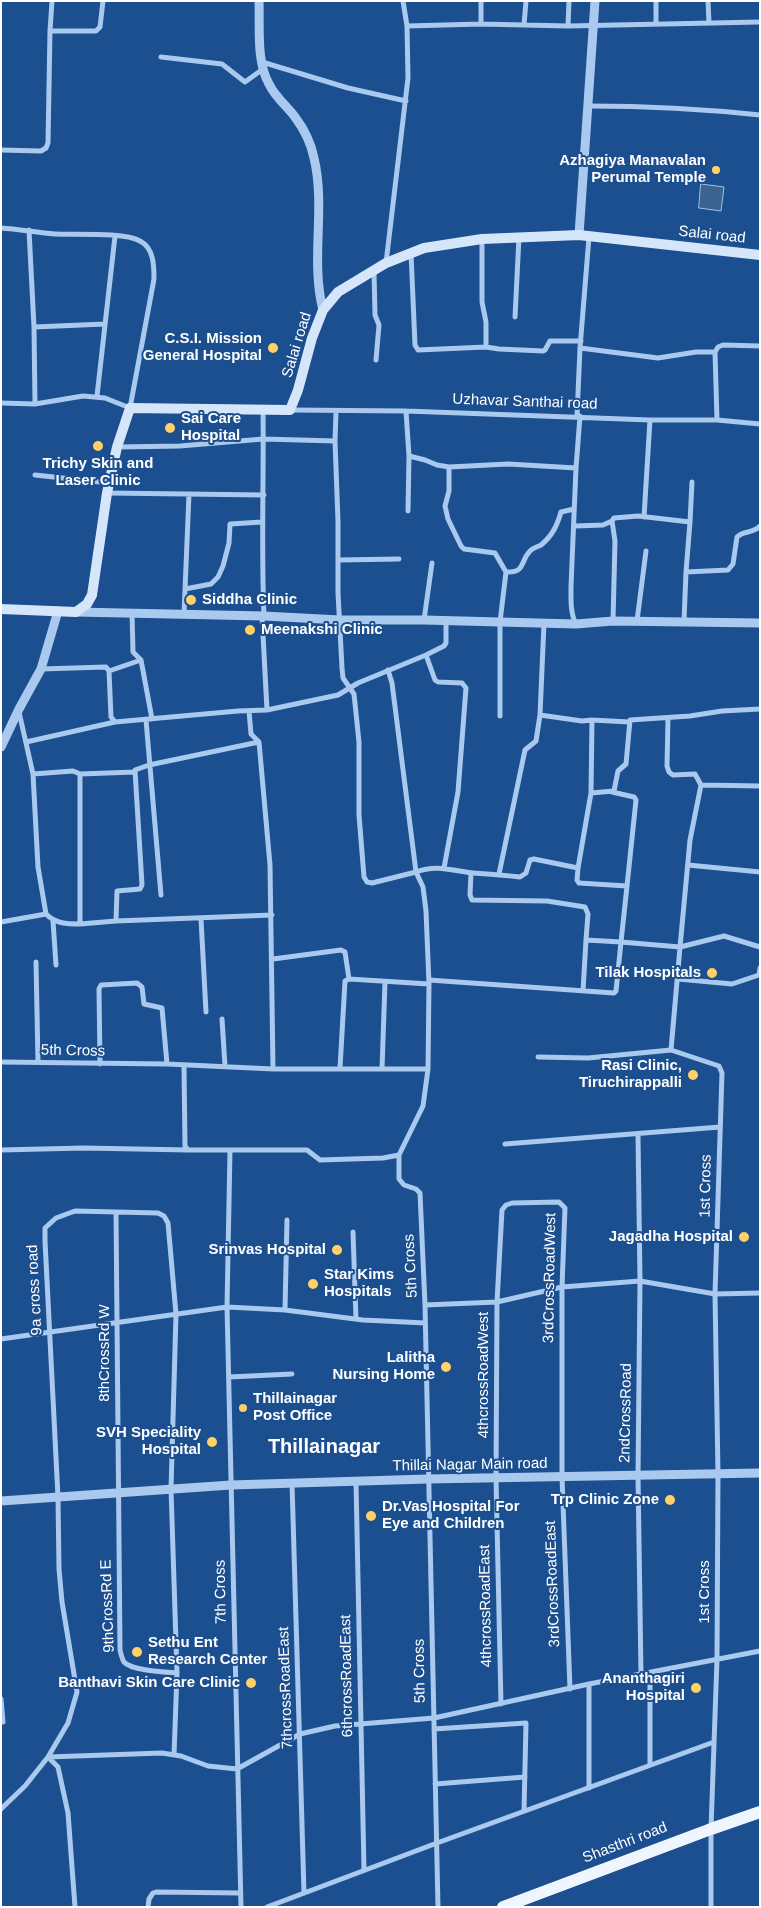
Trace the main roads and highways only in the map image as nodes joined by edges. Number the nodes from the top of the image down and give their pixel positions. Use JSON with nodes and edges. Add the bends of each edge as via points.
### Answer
{"nodes":[{"id":1,"x":760,"y":255,"type":"edge"},
{"id":2,"x":1,"y":609,"type":"edge"},
{"id":3,"x":760,"y":1812,"type":"edge"},
{"id":4,"x":503,"y":1907,"type":"edge"}],
"edges":[{"from":1,"to":2,"type":"main road","name":"Salai road","via":[[584,236],[519,236],[439,244],[386,263],[338,292],[323,310],[290,410],[130,408],[108,488],[92,595],[87,604],[76,612]]},
{"from":3,"to":4,"type":"main road","name":"Shasthri road"}]}
